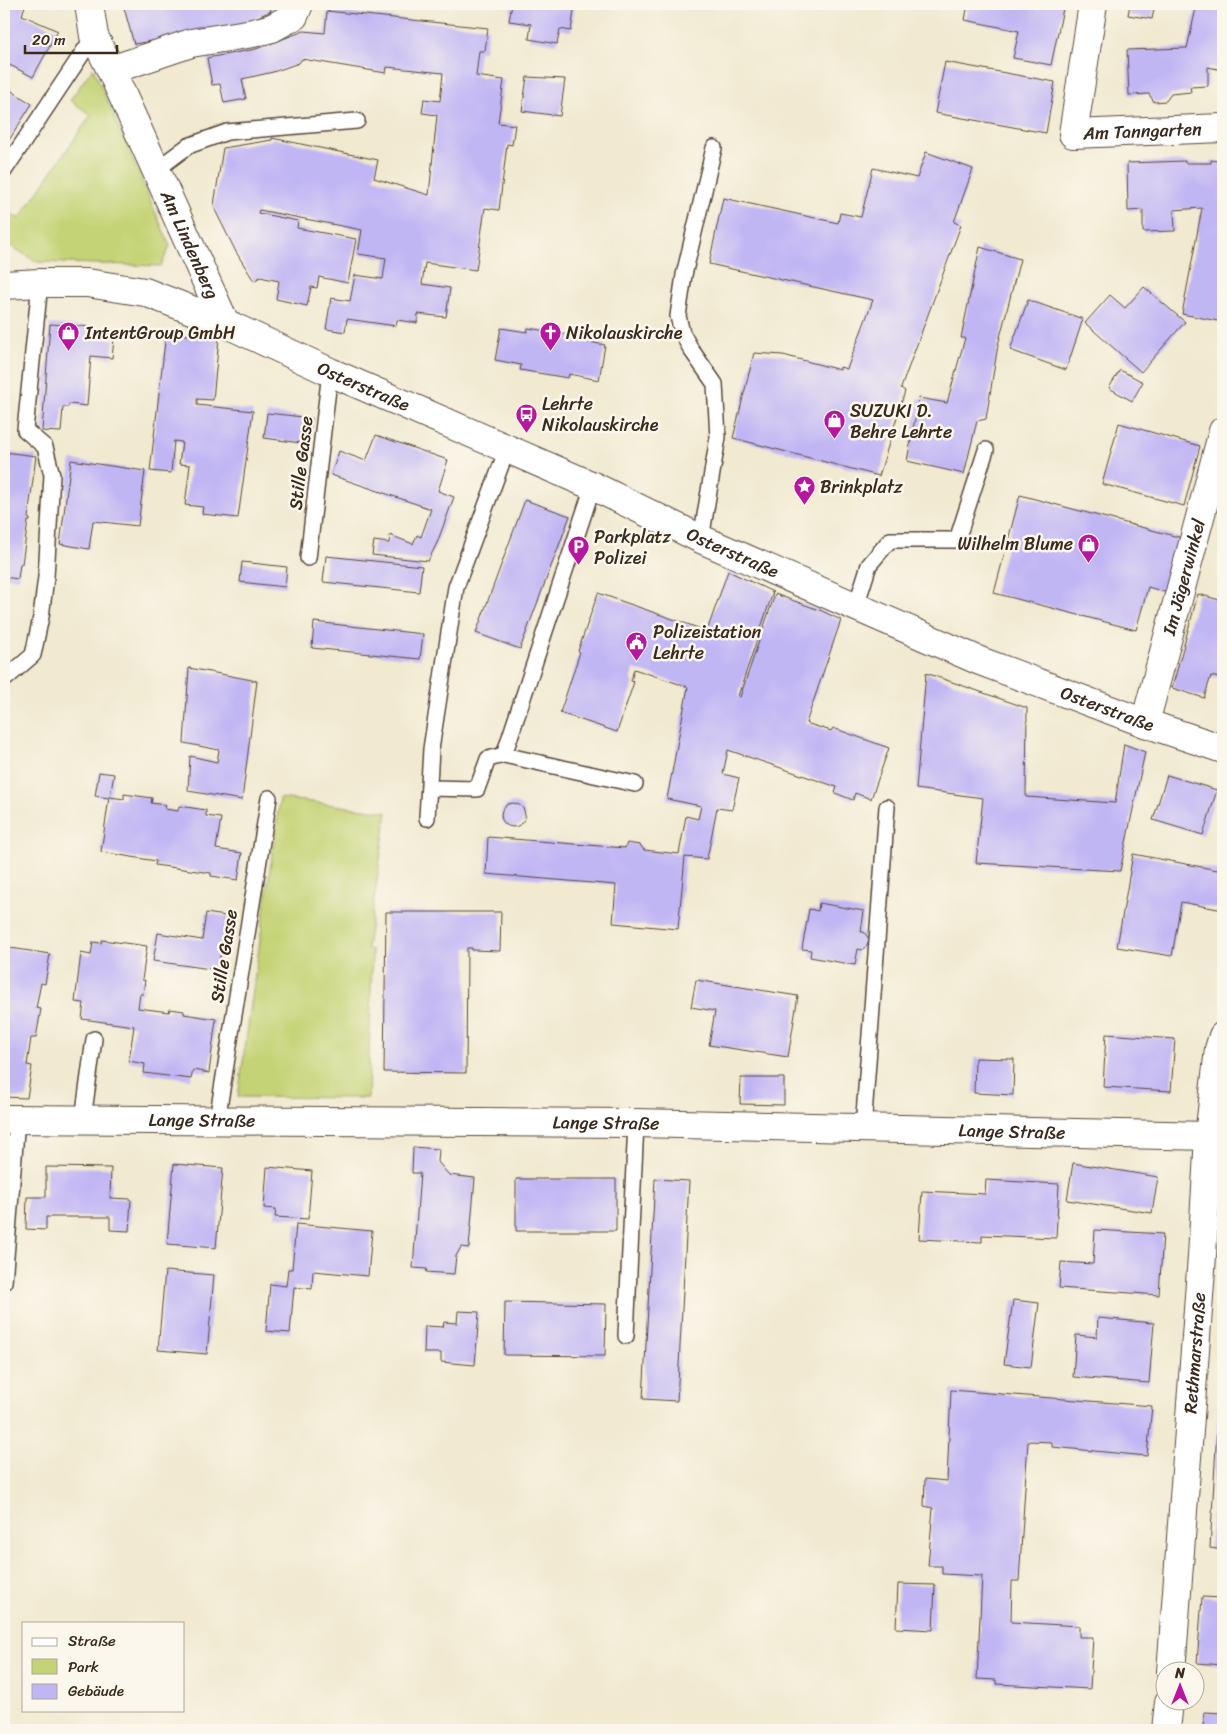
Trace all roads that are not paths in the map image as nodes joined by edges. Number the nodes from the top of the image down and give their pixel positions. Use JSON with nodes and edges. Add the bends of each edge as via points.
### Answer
{"nodes":[{"id":1,"x":89,"y":4,"type":"edge"},
{"id":2,"x":299,"y":4,"type":"edge"},
{"id":3,"x":1093,"y":4,"type":"edge"},
{"id":4,"x":94,"y":36,"type":"junction"},
{"id":5,"x":111,"y":70,"type":"junction"},
{"id":6,"x":357,"y":121,"type":"dead end"},
{"id":7,"x":1223,"y":128,"type":"edge"},
{"id":8,"x":714,"y":148,"type":"dead end"},
{"id":9,"x":156,"y":170,"type":"junction"},
{"id":10,"x":4,"y":171,"type":"edge"},
{"id":11,"x":40,"y":282,"type":"junction"},
{"id":12,"x":4,"y":285,"type":"edge"},
{"id":13,"x":225,"y":322,"type":"junction"},
{"id":14,"x":330,"y":372,"type":"junction"},
{"id":15,"x":1223,"y":431,"type":"edge"},
{"id":16,"x":507,"y":449,"type":"junction"},
{"id":17,"x":986,"y":450,"type":"dead end"},
{"id":18,"x":593,"y":486,"type":"junction"},
{"id":19,"x":701,"y":539,"type":"junction"},
{"id":20,"x":308,"y":558,"type":"dead end"},
{"id":21,"x":856,"y":606,"type":"junction"},
{"id":22,"x":4,"y":680,"type":"edge"},
{"id":23,"x":1145,"y":723,"type":"junction"},
{"id":24,"x":1223,"y":749,"type":"edge"},
{"id":25,"x":504,"y":754,"type":"junction"},
{"id":26,"x":635,"y":784,"type":"dead end"},
{"id":27,"x":428,"y":788,"type":"junction"},
{"id":28,"x":269,"y":798,"type":"dead end"},
{"id":29,"x":886,"y":807,"type":"dead end"},
{"id":30,"x":427,"y":818,"type":"dead end"},
{"id":31,"x":1223,"y":1036,"type":"edge"},
{"id":32,"x":94,"y":1039,"type":"dead end"},
{"id":33,"x":10,"y":1119,"type":"edge"},
{"id":34,"x":84,"y":1119,"type":"junction"},
{"id":35,"x":217,"y":1120,"type":"junction"},
{"id":36,"x":636,"y":1123,"type":"junction"},
{"id":37,"x":863,"y":1129,"type":"junction"},
{"id":38,"x":1209,"y":1136,"type":"junction"},
{"id":39,"x":4,"y":1282,"type":"edge"},
{"id":40,"x":626,"y":1336,"type":"dead end"},
{"id":41,"x":1172,"y":1662,"type":"edge"},
{"id":42,"x":1168,"y":1712,"type":"edge"},
{"id":43,"x":1166,"y":1730,"type":"edge"}],
"edges":[{"from":1,"to":4,"type":"street","name":"Am Lindenberg"},
{"from":2,"to":5,"type":"street","via":[[294,16],[272,28],[191,43]]},
{"from":3,"to":7,"type":"street","name":"Am Tanngarten","via":[[1073,134]]},
{"from":4,"to":5,"type":"street","name":"Am Lindenberg"},
{"from":4,"to":10,"type":"lane"},
{"from":5,"to":9,"type":"street","name":"Am Lindenberg"},
{"from":6,"to":9,"type":"lane","via":[[227,132],[188,146]]},
{"from":8,"to":19,"type":"lane","via":[[684,275],[678,316],[682,333],[715,384],[718,437]]},
{"from":9,"to":13,"type":"street","name":"Am Lindenberg"},
{"from":11,"to":12,"type":"street","name":"Am Lindenberg"},
{"from":11,"to":13,"type":"street","name":"Am Lindenberg","via":[[87,282],[145,292]]},
{"from":11,"to":22,"type":"lane","via":[[25,430],[45,446],[52,475],[46,577],[33,655]]},
{"from":13,"to":14,"type":"street","name":"Osterstraße"},
{"from":14,"to":16,"type":"street","name":"Osterstraße"},
{"from":14,"to":20,"type":"lane","name":"Stille Gasse"},
{"from":15,"to":23,"type":"street","name":"Im Jägerwinkel"},
{"from":16,"to":18,"type":"street","name":"Osterstraße"},
{"from":16,"to":27,"type":"lane","via":[[456,588]]},
{"from":17,"to":21,"type":"lane","via":[[957,540],[890,540],[869,565]]},
{"from":18,"to":19,"type":"street","name":"Osterstraße"},
{"from":18,"to":25,"type":"lane"},
{"from":19,"to":21,"type":"street","name":"Osterstraße"},
{"from":21,"to":23,"type":"street","name":"Osterstraße","via":[[980,661]]},
{"from":23,"to":24,"type":"street","name":"Osterstraße"},
{"from":25,"to":26,"type":"lane"},
{"from":25,"to":27,"type":"lane","via":[[488,759],[476,789]]},
{"from":27,"to":30,"type":"lane"},
{"from":28,"to":35,"type":"lane","name":"Stille Gasse"},
{"from":29,"to":37,"type":"lane"},
{"from":31,"to":38,"type":"street","name":"Rethmarstraße"},
{"from":32,"to":34,"type":"lane"},
{"from":33,"to":34,"type":"street","name":"Lange Straße"},
{"from":33,"to":39,"type":"lane"},
{"from":34,"to":35,"type":"street","name":"Lange Straße"},
{"from":35,"to":36,"type":"street","name":"Lange Straße"},
{"from":36,"to":37,"type":"street","name":"Lange Straße"},
{"from":36,"to":40,"type":"lane"},
{"from":37,"to":38,"type":"street","name":"Lange Straße"},
{"from":38,"to":41,"type":"street","name":"Rethmarstraße"},
{"from":42,"to":43,"type":"street"}]}
